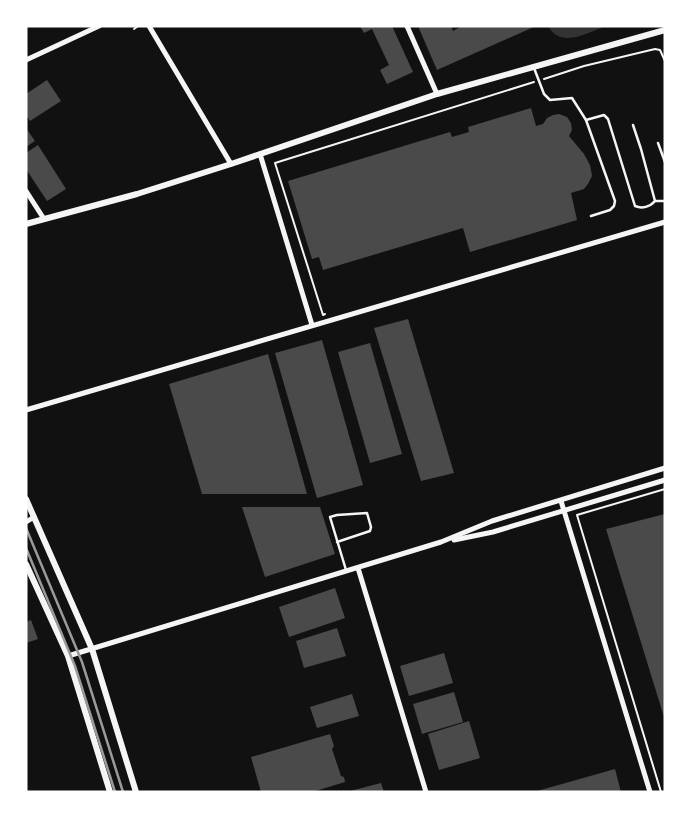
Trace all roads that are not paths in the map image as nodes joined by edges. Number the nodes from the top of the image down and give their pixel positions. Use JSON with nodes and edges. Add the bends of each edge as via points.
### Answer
{"nodes":[{"id":1,"x":99,"y":26,"type":"edge"},
{"id":2,"x":149,"y":26,"type":"edge"},
{"id":3,"x":407,"y":26,"type":"edge"},
{"id":4,"x":664,"y":30,"type":"edge"},
{"id":5,"x":26,"y":60,"type":"edge"},
{"id":6,"x":534,"y":67,"type":"junction"},
{"id":7,"x":437,"y":94,"type":"junction"},
{"id":8,"x":586,"y":120,"type":"junction"},
{"id":9,"x":632,"y":125,"type":"dead end"},
{"id":10,"x":658,"y":143,"type":"dead end"},
{"id":11,"x":260,"y":154,"type":"junction"},
{"id":12,"x":665,"y":162,"type":"edge"},
{"id":13,"x":231,"y":164,"type":"junction"},
{"id":14,"x":26,"y":191,"type":"edge"},
{"id":15,"x":655,"y":201,"type":"junction"},
{"id":16,"x":665,"y":201,"type":"edge"},
{"id":17,"x":592,"y":216,"type":"dead end"},
{"id":18,"x":44,"y":219,"type":"junction"},
{"id":19,"x":665,"y":222,"type":"edge"},
{"id":20,"x":26,"y":224,"type":"edge"},
{"id":21,"x":312,"y":326,"type":"junction"},
{"id":22,"x":26,"y":410,"type":"edge"},
{"id":23,"x":665,"y":468,"type":"edge"},
{"id":24,"x":665,"y":480,"type":"edge"},
{"id":25,"x":26,"y":499,"type":"edge"},
{"id":26,"x":561,"y":501,"type":"junction"},
{"id":27,"x":564,"y":510,"type":"junction"},
{"id":28,"x":34,"y":517,"type":"junction"},
{"id":29,"x":26,"y":522,"type":"edge"},
{"id":30,"x":337,"y":542,"type":"junction"},
{"id":31,"x":441,"y":542,"type":"junction"},
{"id":32,"x":26,"y":564,"type":"edge"},
{"id":33,"x":358,"y":568,"type":"junction"},
{"id":34,"x":346,"y":571,"type":"junction"},
{"id":35,"x":92,"y":649,"type":"junction"},
{"id":36,"x":68,"y":656,"type":"junction"},
{"id":37,"x":110,"y":792,"type":"edge"},
{"id":38,"x":136,"y":792,"type":"edge"},
{"id":39,"x":426,"y":792,"type":"edge"},
{"id":40,"x":650,"y":792,"type":"edge"}],
"edges":[{"from":1,"to":5,"type":"street"},
{"from":2,"to":13,"type":"street"},
{"from":3,"to":7,"type":"street"},
{"from":4,"to":6,"type":"street"},
{"from":6,"to":7,"type":"street"},
{"from":6,"to":8,"type":"lane","via":[[544,94],[550,100],[572,98]]},
{"from":7,"to":11,"type":"street"},
{"from":8,"to":15,"type":"lane","via":[[604,115],[608,119],[635,206],[639,208]]},
{"from":8,"to":17,"type":"lane","via":[[615,201],[610,210]]},
{"from":9,"to":15,"type":"lane"},
{"from":10,"to":12,"type":"lane"},
{"from":11,"to":13,"type":"street"},
{"from":11,"to":21,"type":"street"},
{"from":13,"to":18,"type":"street"},
{"from":14,"to":18,"type":"street"},
{"from":15,"to":16,"type":"lane"},
{"from":18,"to":20,"type":"street"},
{"from":19,"to":21,"type":"street"},
{"from":21,"to":22,"type":"street"},
{"from":23,"to":26,"type":"street"},
{"from":24,"to":27,"type":"street"},
{"from":25,"to":28,"type":"street"},
{"from":26,"to":27,"type":"street"},
{"from":26,"to":31,"type":"street","via":[[492,521]]},
{"from":27,"to":31,"type":"street","via":[[493,532]]},
{"from":27,"to":40,"type":"street"},
{"from":28,"to":29,"type":"street"},
{"from":28,"to":35,"type":"street"},
{"from":30,"to":30,"type":"lane","via":[[330,517],[367,513],[370,532]]},
{"from":30,"to":34,"type":"lane"},
{"from":31,"to":33,"type":"street"},
{"from":32,"to":36,"type":"street"},
{"from":33,"to":34,"type":"street"},
{"from":33,"to":39,"type":"street"},
{"from":34,"to":35,"type":"street"},
{"from":35,"to":36,"type":"street"},
{"from":35,"to":38,"type":"street"},
{"from":36,"to":37,"type":"street"}]}
